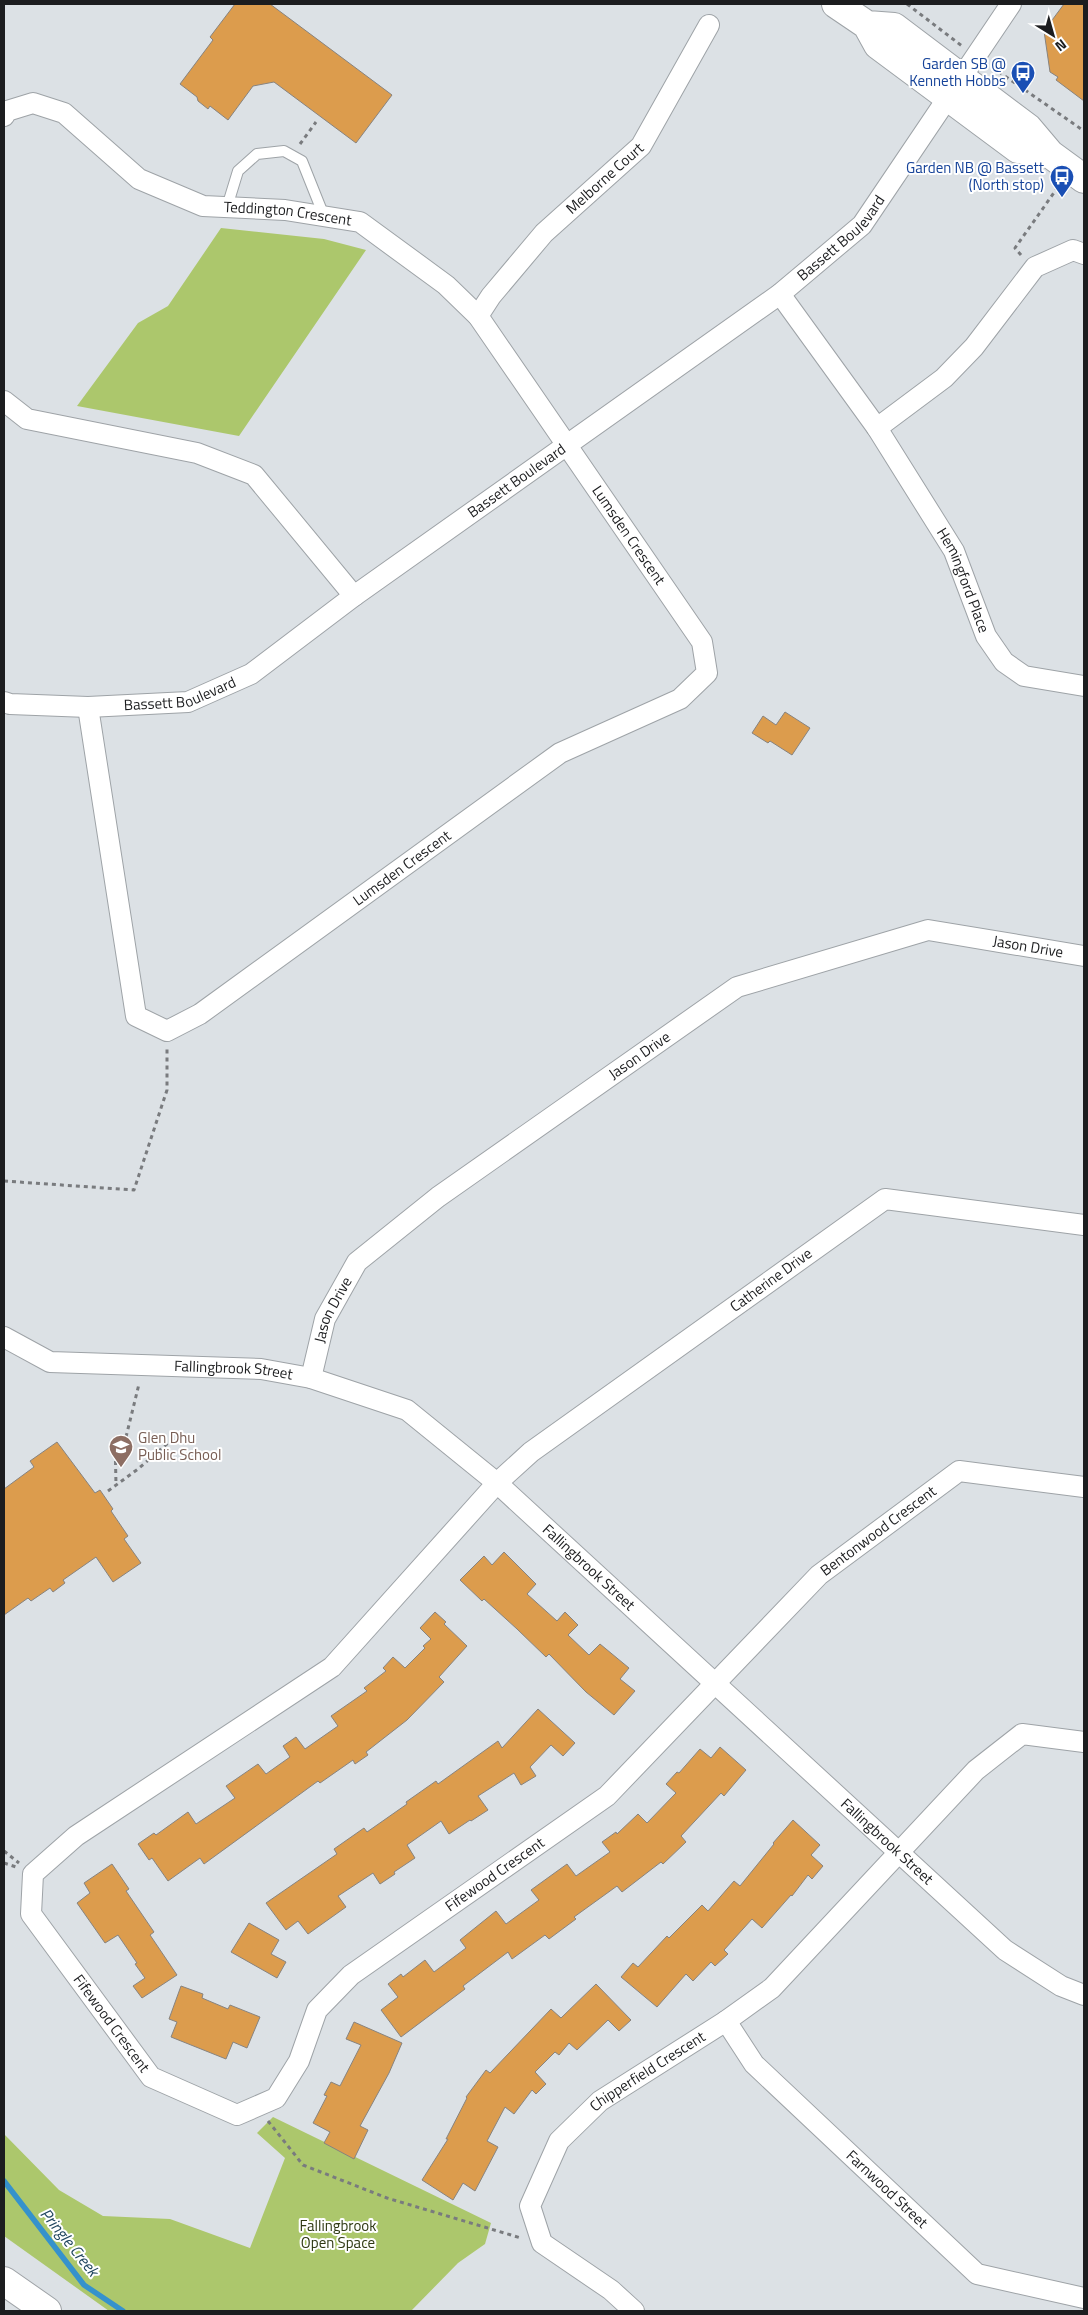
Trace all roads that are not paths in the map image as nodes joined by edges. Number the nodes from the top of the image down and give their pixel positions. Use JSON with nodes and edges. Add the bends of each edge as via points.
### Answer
{"nodes":[{"id":1,"x":836,"y":4,"type":"edge"},
{"id":2,"x":1011,"y":4,"type":"edge"},
{"id":3,"x":709,"y":25,"type":"dead end"},
{"id":4,"x":954,"y":87,"type":"junction"},
{"id":5,"x":4,"y":116,"type":"edge"},
{"id":6,"x":1068,"y":167,"type":"edge"},
{"id":7,"x":226,"y":207,"type":"junction"},
{"id":8,"x":324,"y":216,"type":"junction"},
{"id":9,"x":1084,"y":254,"type":"edge"},
{"id":10,"x":780,"y":294,"type":"junction"},
{"id":11,"x":478,"y":316,"type":"junction"},
{"id":12,"x":4,"y":400,"type":"edge"},
{"id":13,"x":877,"y":428,"type":"junction"},
{"id":14,"x":567,"y":444,"type":"junction"},
{"id":15,"x":354,"y":596,"type":"junction"},
{"id":16,"x":1084,"y":686,"type":"edge"},
{"id":17,"x":4,"y":702,"type":"edge"},
{"id":18,"x":88,"y":707,"type":"junction"},
{"id":19,"x":1084,"y":956,"type":"edge"},
{"id":20,"x":1084,"y":1224,"type":"edge"},
{"id":21,"x":4,"y":1337,"type":"edge"},
{"id":22,"x":311,"y":1378,"type":"junction"},
{"id":23,"x":497,"y":1483,"type":"junction"},
{"id":24,"x":1084,"y":1487,"type":"edge"},
{"id":25,"x":714,"y":1684,"type":"junction"},
{"id":26,"x":1084,"y":1742,"type":"edge"},
{"id":27,"x":900,"y":1852,"type":"junction"},
{"id":28,"x":1084,"y":1995,"type":"edge"},
{"id":29,"x":726,"y":2021,"type":"junction"},
{"id":30,"x":4,"y":2281,"type":"edge"},
{"id":31,"x":1084,"y":2298,"type":"edge"},
{"id":32,"x":47,"y":2311,"type":"edge"},
{"id":33,"x":634,"y":2311,"type":"edge"}],
"edges":[{"from":1,"to":4,"type":"street","via":[[866,25],[878,44]]},
{"from":2,"to":4,"type":"street","name":"Bassett Boulevard"},
{"from":3,"to":11,"type":"street","name":"Melborne Court","via":[[641,146],[544,233]]},
{"from":4,"to":6,"type":"street","via":[[1018,149]]},
{"from":4,"to":10,"type":"street","name":"Bassett Boulevard","via":[[862,225]]},
{"from":5,"to":7,"type":"street","name":"Teddington Crescent","via":[[8,111],[33,103],[64,113],[139,180],[203,206]]},
{"from":7,"to":8,"type":"street","name":"Teddington Crescent"},
{"from":7,"to":8,"type":"lane","via":[[238,171],[257,154],[284,151],[302,162]]},
{"from":8,"to":11,"type":"street","name":"Teddington Crescent","via":[[360,222],[446,285]]},
{"from":9,"to":13,"type":"street","via":[[1073,250],[1035,267],[974,347],[944,378]]},
{"from":10,"to":13,"type":"street","name":"Hemingford Place"},
{"from":10,"to":14,"type":"street","name":"Bassett Boulevard"},
{"from":11,"to":14,"type":"street","name":"Teddington Crescent"},
{"from":12,"to":15,"type":"street","via":[[27,419],[197,453],[254,475]]},
{"from":13,"to":16,"type":"street","name":"Hemingford Place","via":[[954,551],[986,636],[1004,662],[1024,676]]},
{"from":14,"to":15,"type":"street","name":"Bassett Boulevard"},
{"from":14,"to":18,"type":"street","name":"Lumsden Crescent","via":[[702,642],[707,673],[680,699],[560,753],[200,1014],[167,1031],[136,1016]]},
{"from":15,"to":18,"type":"street","name":"Bassett Boulevard","via":[[251,674],[188,702]]},
{"from":17,"to":18,"type":"street","name":"Bassett Boulevard"},
{"from":19,"to":22,"type":"street","name":"Jason Drive","via":[[928,930],[737,986],[438,1197],[356,1262],[325,1319]]},
{"from":20,"to":23,"type":"street","name":"Catherine Drive","via":[[885,1198],[531,1452]]},
{"from":21,"to":22,"type":"street","name":"Fallingbrook Street","via":[[50,1362],[261,1369]]},
{"from":22,"to":23,"type":"street","name":"Fallingbrook Street","via":[[407,1410]]},
{"from":23,"to":25,"type":"street","name":"Fallingbrook Street"},
{"from":23,"to":25,"type":"street","name":"Fifewood Crescent","via":[[332,1667],[76,1836],[33,1874],[31,1914],[151,2077],[237,2115],[276,2098],[298,2061],[317,2010],[351,1975],[607,1796]]},
{"from":24,"to":25,"type":"street","name":"Bentonwood Crescent","via":[[959,1471],[819,1575]]},
{"from":25,"to":27,"type":"street","name":"Fallingbrook Street"},
{"from":26,"to":27,"type":"street","via":[[1022,1734],[976,1770]]},
{"from":27,"to":28,"type":"street","name":"Fallingbrook Street","via":[[1005,1950],[1061,1986]]},
{"from":27,"to":29,"type":"street","name":"Chipperfield Crescent","via":[[772,1988]]},
{"from":29,"to":31,"type":"street","name":"Farnwood Street","via":[[754,2064],[977,2274]]},
{"from":29,"to":33,"type":"street","name":"Chipperfield Crescent","via":[[600,2101],[560,2141],[530,2206],[542,2243],[611,2290]]},
{"from":30,"to":32,"type":"street"}]}
